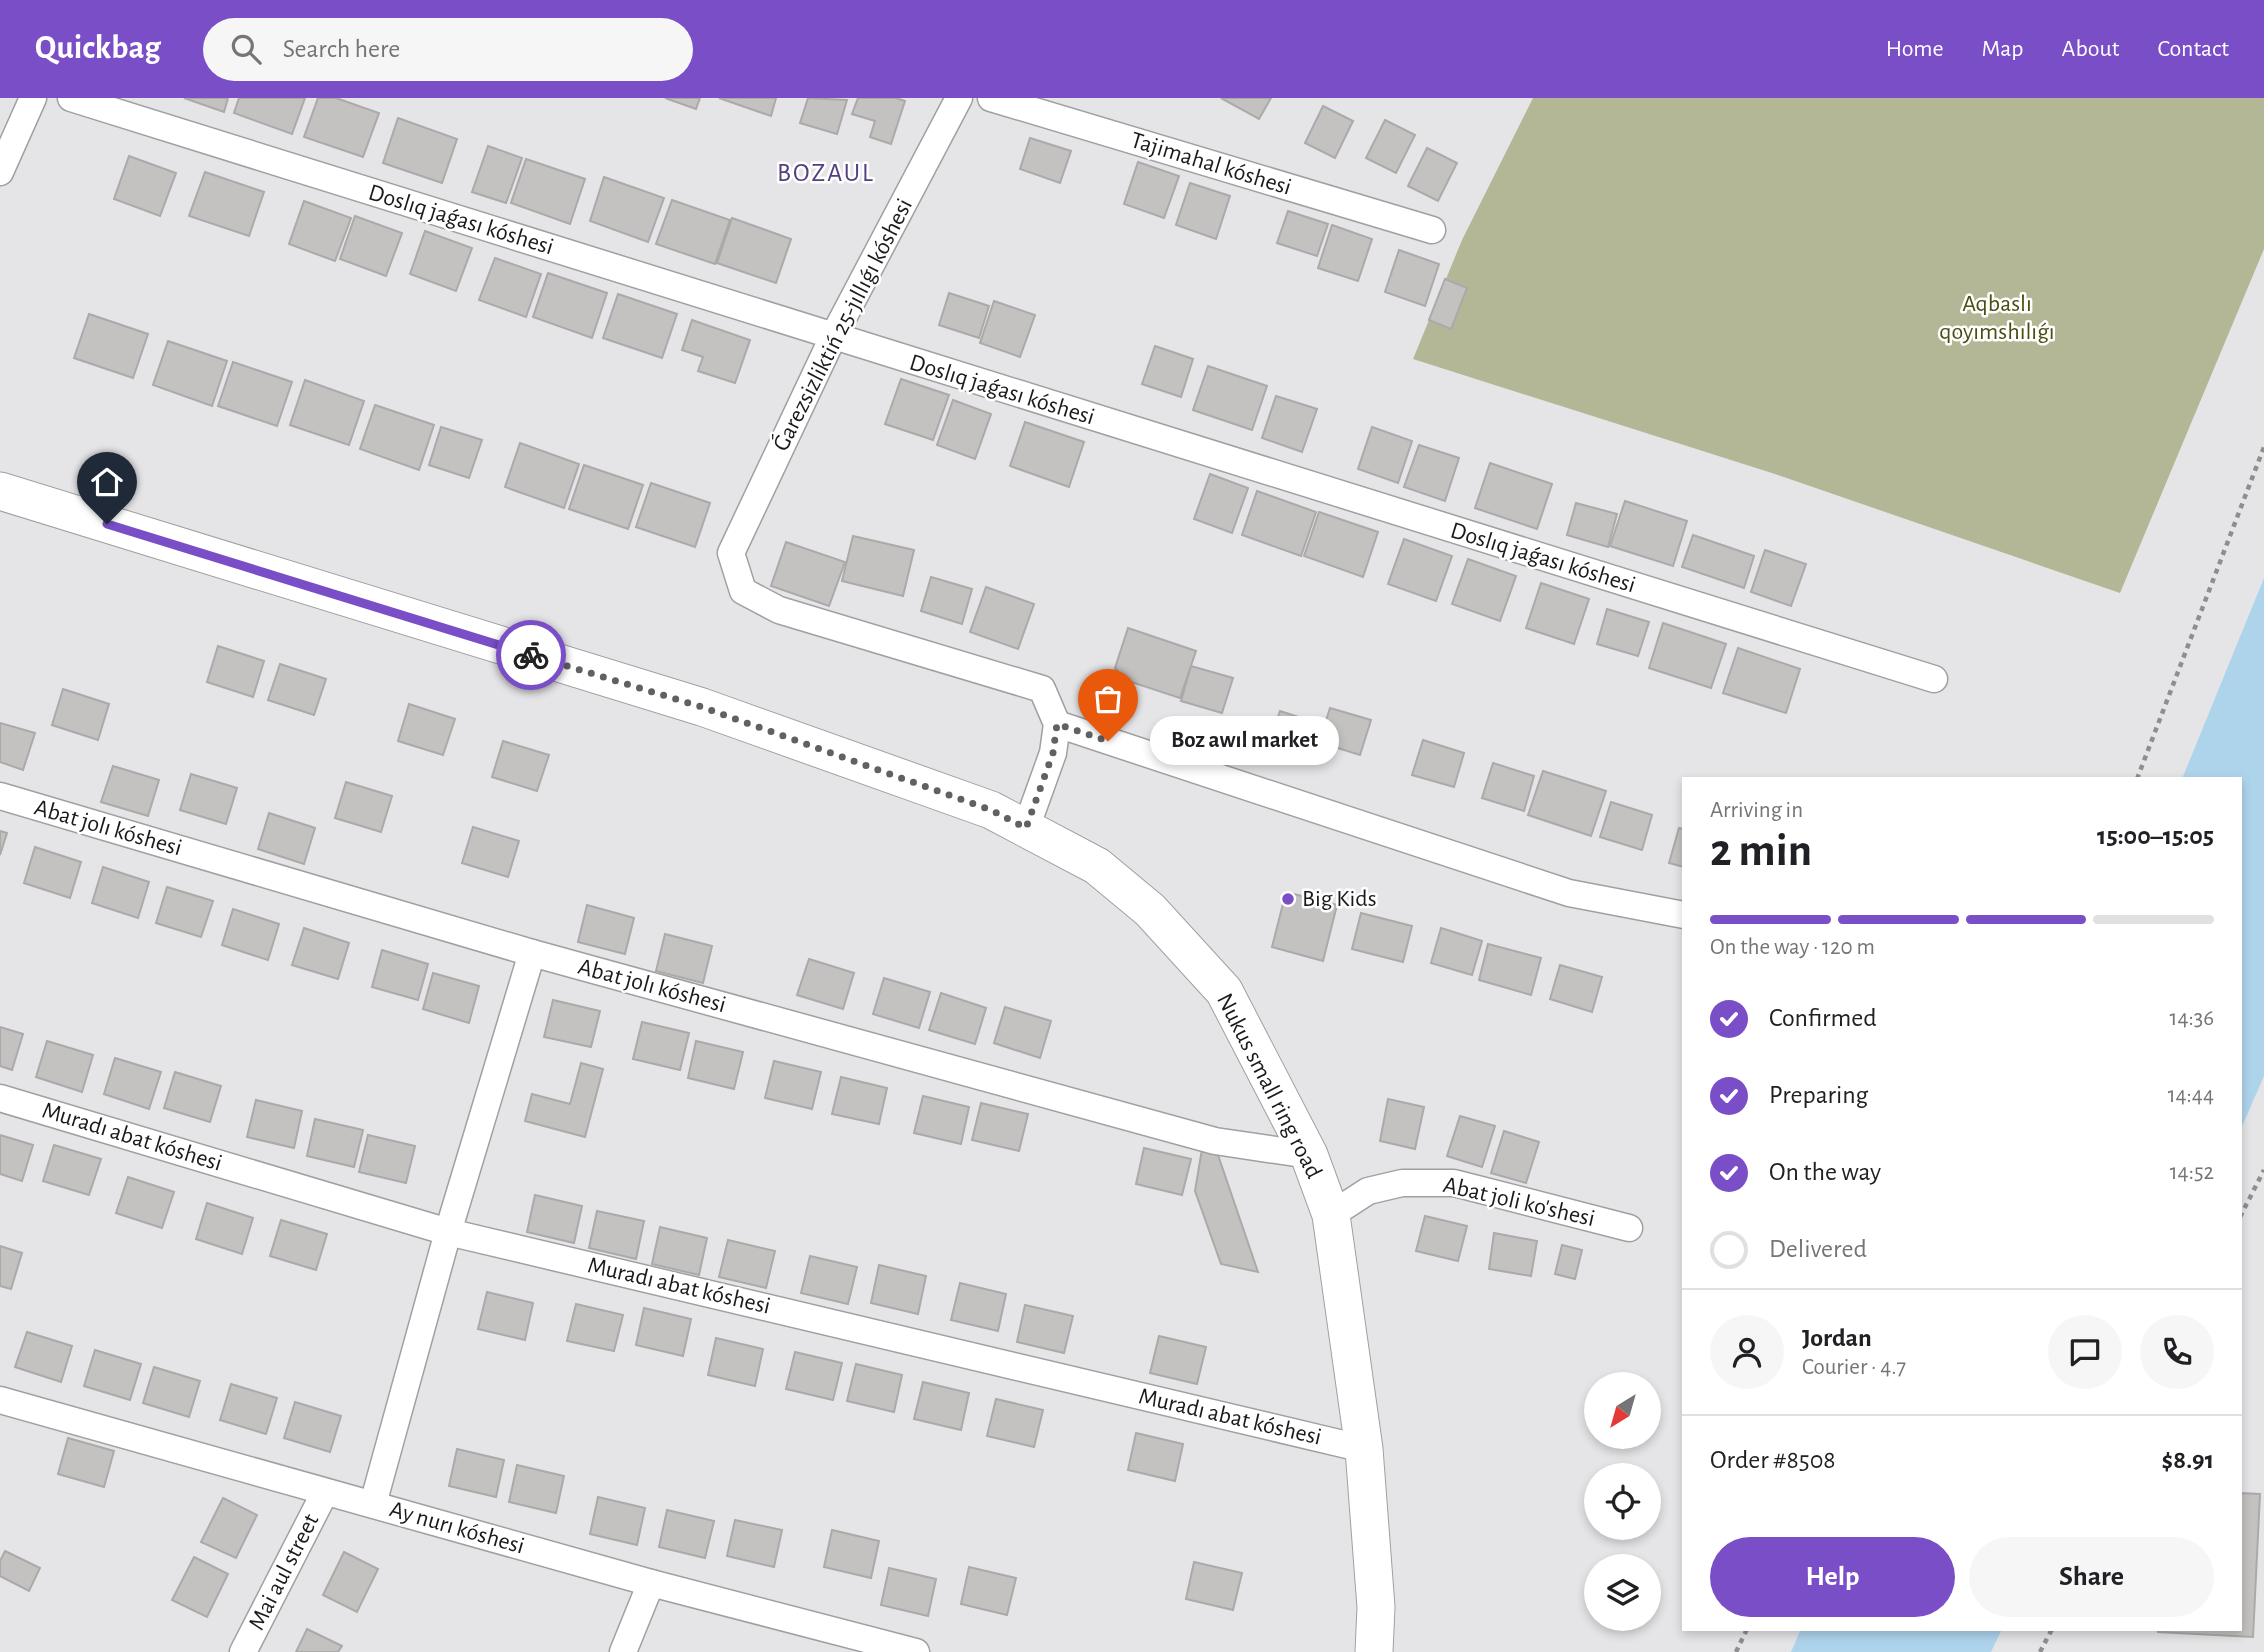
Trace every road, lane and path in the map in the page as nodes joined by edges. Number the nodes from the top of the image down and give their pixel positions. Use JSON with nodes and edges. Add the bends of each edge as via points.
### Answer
{"nodes":[{"id":1,"x":33,"y":98,"type":"edge"},
{"id":2,"x":71,"y":98,"type":"edge"},
{"id":3,"x":959,"y":98,"type":"edge"},
{"id":4,"x":990,"y":98,"type":"edge"},
{"id":5,"x":0,"y":172,"type":"edge"},
{"id":6,"x":1432,"y":230,"type":"dead end"},
{"id":7,"x":833,"y":337,"type":"junction"},
{"id":8,"x":2264,"y":447,"type":"edge"},
{"id":9,"x":0,"y":491,"type":"edge"},
{"id":10,"x":1934,"y":679,"type":"dead end"},
{"id":11,"x":1057,"y":724,"type":"junction"},
{"id":12,"x":2138,"y":777,"type":"edge"},
{"id":13,"x":0,"y":796,"type":"edge"},
{"id":14,"x":1026,"y":828,"type":"junction"},
{"id":15,"x":1682,"y":915,"type":"edge"},
{"id":16,"x":532,"y":953,"type":"junction"},
{"id":17,"x":0,"y":1098,"type":"edge"},
{"id":18,"x":1309,"y":1155,"type":"junction"},
{"id":19,"x":2264,"y":1170,"type":"edge"},
{"id":20,"x":2242,"y":1213,"type":"edge"},
{"id":21,"x":1331,"y":1215,"type":"junction"},
{"id":22,"x":1629,"y":1228,"type":"dead end"},
{"id":23,"x":448,"y":1232,"type":"junction"},
{"id":24,"x":0,"y":1400,"type":"edge"},
{"id":25,"x":1364,"y":1449,"type":"junction"},
{"id":26,"x":325,"y":1492,"type":"junction"},
{"id":27,"x":373,"y":1504,"type":"junction"},
{"id":28,"x":651,"y":1584,"type":"junction"},
{"id":29,"x":1745,"y":1631,"type":"edge"},
{"id":30,"x":2051,"y":1631,"type":"edge"},
{"id":31,"x":243,"y":1652,"type":"edge"},
{"id":32,"x":623,"y":1652,"type":"edge"},
{"id":33,"x":916,"y":1652,"type":"edge"},
{"id":34,"x":1374,"y":1652,"type":"edge"},
{"id":35,"x":1737,"y":1652,"type":"edge"},
{"id":36,"x":2040,"y":1652,"type":"edge"}],
"edges":[{"from":1,"to":5,"type":"street"},
{"from":2,"to":7,"type":"street","name":"Doslıq jaǵası kóshesi"},
{"from":3,"to":7,"type":"street","name":"Ǵarezsizliktiń 25-jıllıǵı kóshesi"},
{"from":4,"to":6,"type":"street","name":"Tajimahal kóshesi"},
{"from":7,"to":10,"type":"street","name":"Doslıq jaǵası kóshesi"},
{"from":7,"to":11,"type":"street","name":"Ǵarezsizliktiń 25-jıllıǵı kóshesi","via":[[731,553],[743,591],[779,610],[1042,689]]},
{"from":8,"to":12,"type":"path"},
{"from":9,"to":14,"type":"main road","name":"Nukus small ring road","via":[[702,707],[991,810]]},
{"from":11,"to":14,"type":"street","via":[[1053,753]]},
{"from":11,"to":15,"type":"street","via":[[1569,892]]},
{"from":13,"to":16,"type":"street","name":"Abat jolı kóshesi"},
{"from":14,"to":18,"type":"main road","name":"Nukus small ring road","via":[[1097,866],[1129,892],[1224,991]]},
{"from":16,"to":18,"type":"street","name":"Abat jolı kóshesi","via":[[1215,1141]]},
{"from":16,"to":23,"type":"street"},
{"from":17,"to":23,"type":"street","name":"Muradı abat kóshesi"},
{"from":18,"to":21,"type":"main road","name":"Nukus small ring road"},
{"from":19,"to":20,"type":"path"},
{"from":21,"to":22,"type":"street","name":"Abat joli ko'shesi","via":[[1367,1191],[1402,1183],[1454,1183]]},
{"from":21,"to":25,"type":"main road","name":"Nukus small ring road"},
{"from":23,"to":25,"type":"street","name":"Muradı abat kóshesi"},
{"from":23,"to":27,"type":"street"},
{"from":24,"to":26,"type":"street","name":"Ay nurı kóshesi"},
{"from":25,"to":34,"type":"main road","name":"Nukus small ring road","via":[[1376,1607]]},
{"from":26,"to":27,"type":"street","name":"Ay nurı kóshesi"},
{"from":26,"to":31,"type":"street","name":"Mai aul street"},
{"from":27,"to":28,"type":"street","name":"Ay nurı kóshesi"},
{"from":28,"to":32,"type":"street"},
{"from":28,"to":33,"type":"street","name":"Ay nurı kóshesi"},
{"from":29,"to":35,"type":"path"},
{"from":30,"to":36,"type":"path"}]}
